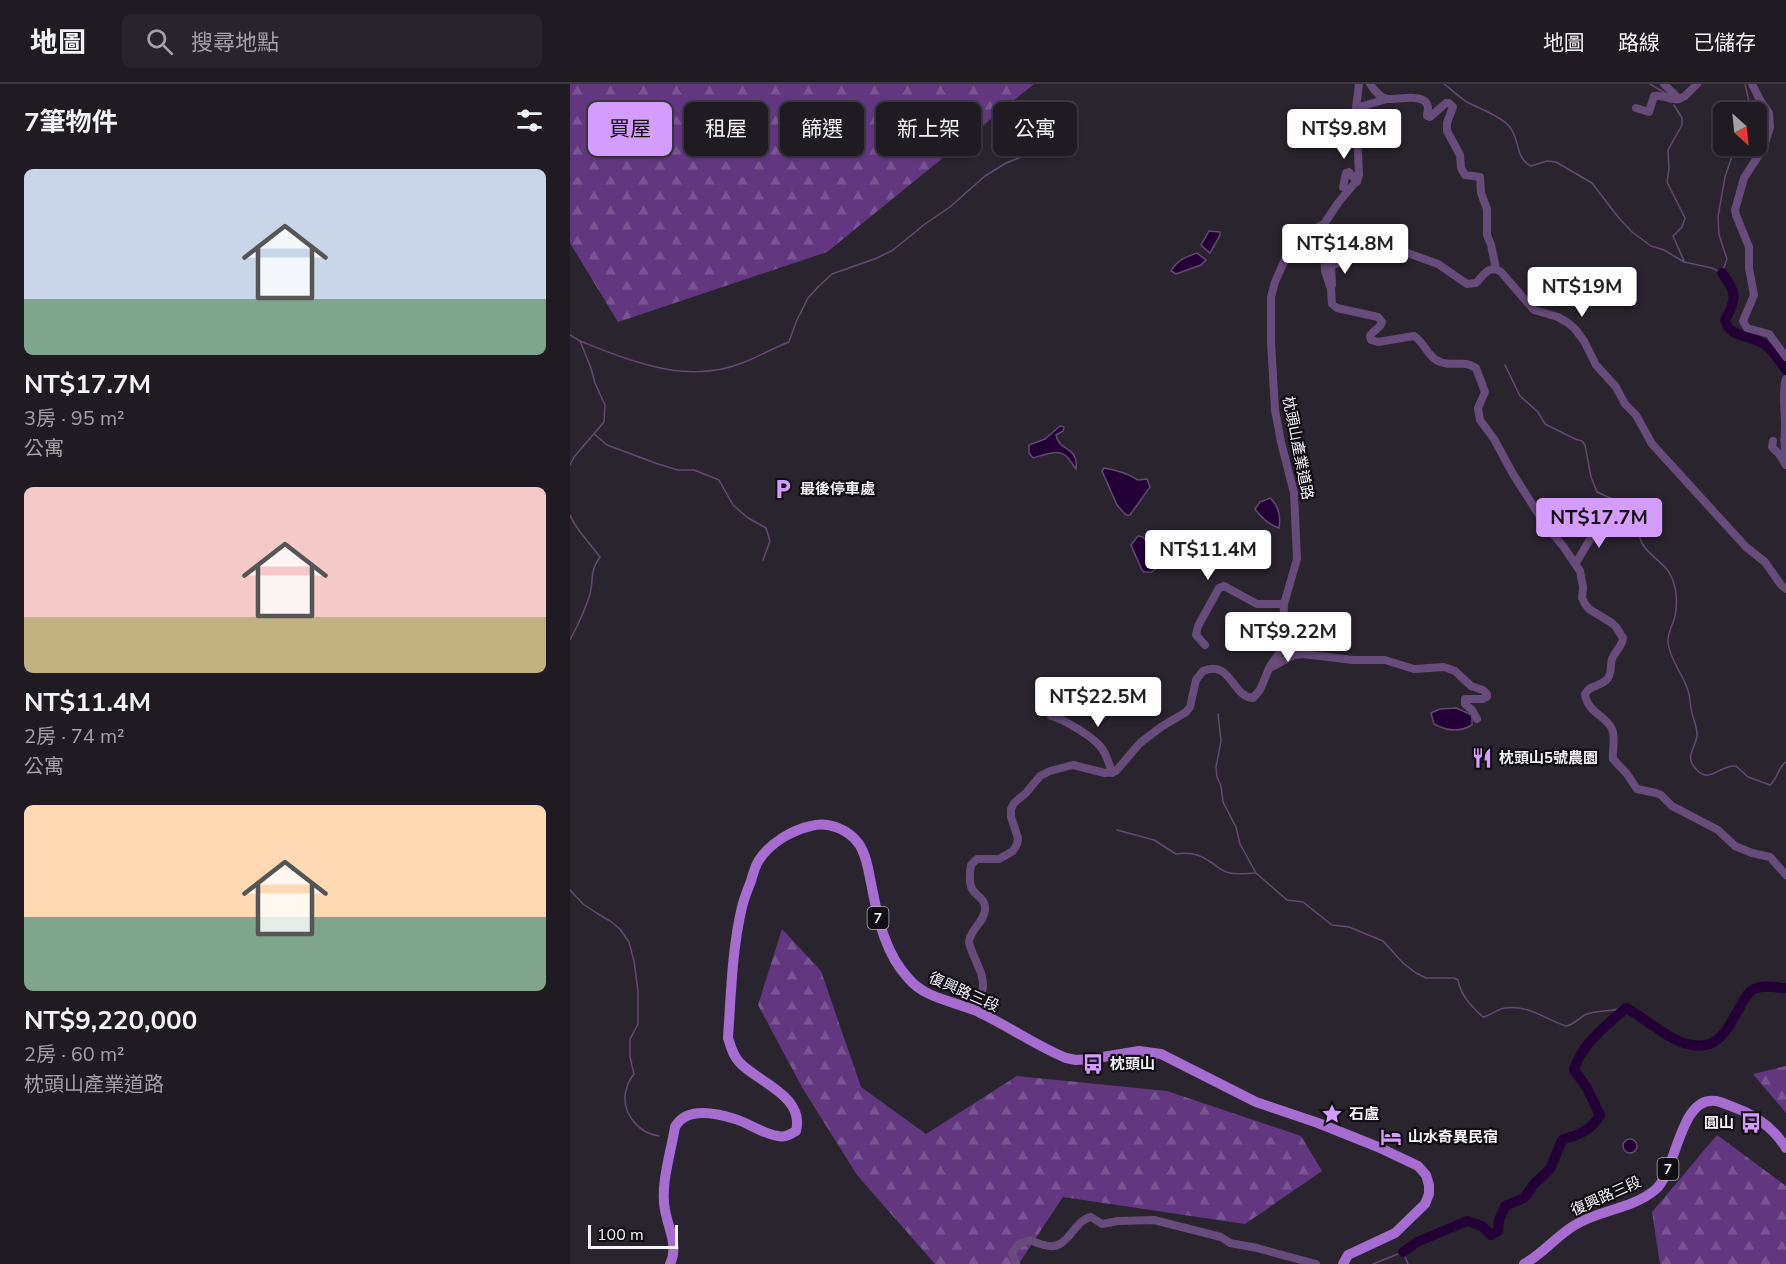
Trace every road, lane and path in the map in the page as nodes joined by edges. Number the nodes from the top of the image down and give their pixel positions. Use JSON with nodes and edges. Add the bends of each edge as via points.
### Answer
{"nodes":[{"id":1,"x":1359,"y":84,"type":"edge"},
{"id":2,"x":1370,"y":84,"type":"edge"},
{"id":3,"x":1664,"y":84,"type":"edge"},
{"id":4,"x":1697,"y":84,"type":"edge"},
{"id":5,"x":1752,"y":84,"type":"edge"},
{"id":6,"x":1387,"y":99,"type":"junction"},
{"id":7,"x":1679,"y":99,"type":"junction"},
{"id":8,"x":1356,"y":108,"type":"junction"},
{"id":9,"x":1636,"y":108,"type":"dead end"},
{"id":10,"x":1357,"y":182,"type":"junction"},
{"id":11,"x":1343,"y":187,"type":"dead end"},
{"id":12,"x":1291,"y":247,"type":"junction"},
{"id":13,"x":1351,"y":256,"type":"dead end"},
{"id":14,"x":1496,"y":269,"type":"junction"},
{"id":15,"x":1331,"y":288,"type":"junction"},
{"id":16,"x":1786,"y":357,"type":"edge"},
{"id":17,"x":1786,"y":379,"type":"edge"},
{"id":18,"x":1773,"y":441,"type":"dead end"},
{"id":19,"x":1786,"y":454,"type":"edge"},
{"id":20,"x":1786,"y":465,"type":"edge"},
{"id":21,"x":1606,"y":522,"type":"dead end"},
{"id":22,"x":1576,"y":563,"type":"junction"},
{"id":23,"x":1786,"y":589,"type":"edge"},
{"id":24,"x":1284,"y":604,"type":"junction"},
{"id":25,"x":1205,"y":645,"type":"dead end"},
{"id":26,"x":1269,"y":668,"type":"junction"},
{"id":27,"x":1051,"y":716,"type":"dead end"},
{"id":28,"x":1477,"y":719,"type":"dead end"},
{"id":29,"x":1112,"y":773,"type":"junction"},
{"id":30,"x":1786,"y":875,"type":"edge"},
{"id":31,"x":974,"y":1010,"type":"junction"},
{"id":32,"x":1786,"y":1148,"type":"edge"},
{"id":33,"x":1341,"y":1263,"type":"edge"},
{"id":34,"x":670,"y":1264,"type":"edge"},
{"id":35,"x":1016,"y":1264,"type":"edge"},
{"id":36,"x":1316,"y":1264,"type":"edge"},
{"id":37,"x":1524,"y":1264,"type":"edge"}],
"edges":[{"from":1,"to":8,"type":"street"},
{"from":2,"to":6,"type":"street"},
{"from":3,"to":7,"type":"street"},
{"from":4,"to":7,"type":"street"},
{"from":5,"to":16,"type":"street","via":[[1769,113],[1770,127],[1764,147],[1744,178],[1735,210],[1749,247],[1754,295],[1743,321],[1747,328],[1768,334]]},
{"from":6,"to":8,"type":"street"},
{"from":6,"to":14,"type":"street","via":[[1416,97],[1427,103],[1430,117],[1446,104],[1453,107],[1447,131],[1458,151],[1462,172],[1480,177],[1487,209],[1486,231]]},
{"from":7,"to":9,"type":"street","via":[[1654,96],[1649,112]]},
{"from":8,"to":10,"type":"street"},
{"from":10,"to":11,"type":"street","via":[[1352,173],[1346,173]]},
{"from":10,"to":12,"type":"street","name":"枕頭山產業道路","via":[[1324,224],[1298,236]]},
{"from":12,"to":14,"type":"street","via":[[1316,235],[1346,233],[1376,238],[1438,264],[1471,284],[1485,272]]},
{"from":12,"to":15,"type":"street","via":[[1322,247]]},
{"from":12,"to":24,"type":"street","name":"枕頭山產業道路","via":[[1271,297],[1275,410],[1294,493],[1298,544]]},
{"from":13,"to":15,"type":"street","via":[[1331,266]]},
{"from":14,"to":23,"type":"street","via":[[1534,310],[1558,317],[1575,329],[1652,444]]},
{"from":15,"to":22,"type":"street","via":[[1332,304],[1337,308],[1381,319],[1382,324],[1370,336],[1371,340],[1414,336],[1435,360],[1467,363],[1476,368],[1485,392],[1478,408],[1480,420],[1546,526]]},
{"from":17,"to":19,"type":"street"},
{"from":18,"to":20,"type":"street","via":[[1772,447]]},
{"from":21,"to":22,"type":"street"},
{"from":22,"to":30,"type":"street","via":[[1582,577],[1583,601],[1616,627],[1623,638],[1611,662],[1608,679],[1585,694],[1587,703],[1611,727],[1613,759],[1637,789],[1660,795],[1672,806],[1718,830],[1735,846],[1770,856]]},
{"from":24,"to":25,"type":"street","via":[[1257,604],[1224,586],[1219,588],[1198,626],[1196,635]]},
{"from":24,"to":26,"type":"street","name":"枕頭山產業道路","via":[[1282,649]]},
{"from":26,"to":28,"type":"street","via":[[1303,654],[1385,660],[1409,668],[1449,668],[1487,694],[1483,699],[1465,699]]},
{"from":26,"to":29,"type":"street","name":"枕頭山產業道路","via":[[1253,698],[1244,696],[1222,671],[1203,670],[1186,712],[1140,743]]},
{"from":27,"to":29,"type":"street","via":[[1062,719],[1099,745]]},
{"from":29,"to":31,"type":"street","via":[[1073,765],[1040,776],[1011,809],[1018,838],[1013,851],[999,859],[977,859],[971,865],[972,889],[986,909],[969,936],[983,985]]},
{"from":31,"to":33,"type":"main road","name":"復興路三段","number":"7","via":[[1066,1058],[1091,1059],[1139,1051],[1161,1054],[1256,1102],[1318,1123],[1419,1166],[1430,1185],[1425,1204],[1395,1233],[1348,1255]]},
{"from":31,"to":34,"type":"main road","name":"復興路三段","number":"7","via":[[933,996],[908,979],[888,946],[867,865],[854,838],[834,827],[815,825],[772,845],[759,861],[742,906],[732,968],[728,1038],[738,1061],[785,1097],[794,1110],[796,1131],[779,1137],[734,1118],[710,1114],[686,1115],[679,1120],[663,1193],[673,1243]]},
{"from":32,"to":37,"type":"main road","name":"復興路三段","number":"7","via":[[1778,1134],[1748,1112],[1707,1101],[1692,1110],[1663,1181],[1654,1191],[1575,1225]]},
{"from":35,"to":36,"type":"street","via":[[1012,1253],[1019,1244],[1030,1240],[1046,1246],[1059,1245],[1083,1220],[1091,1217],[1102,1224],[1165,1222]]}]}
